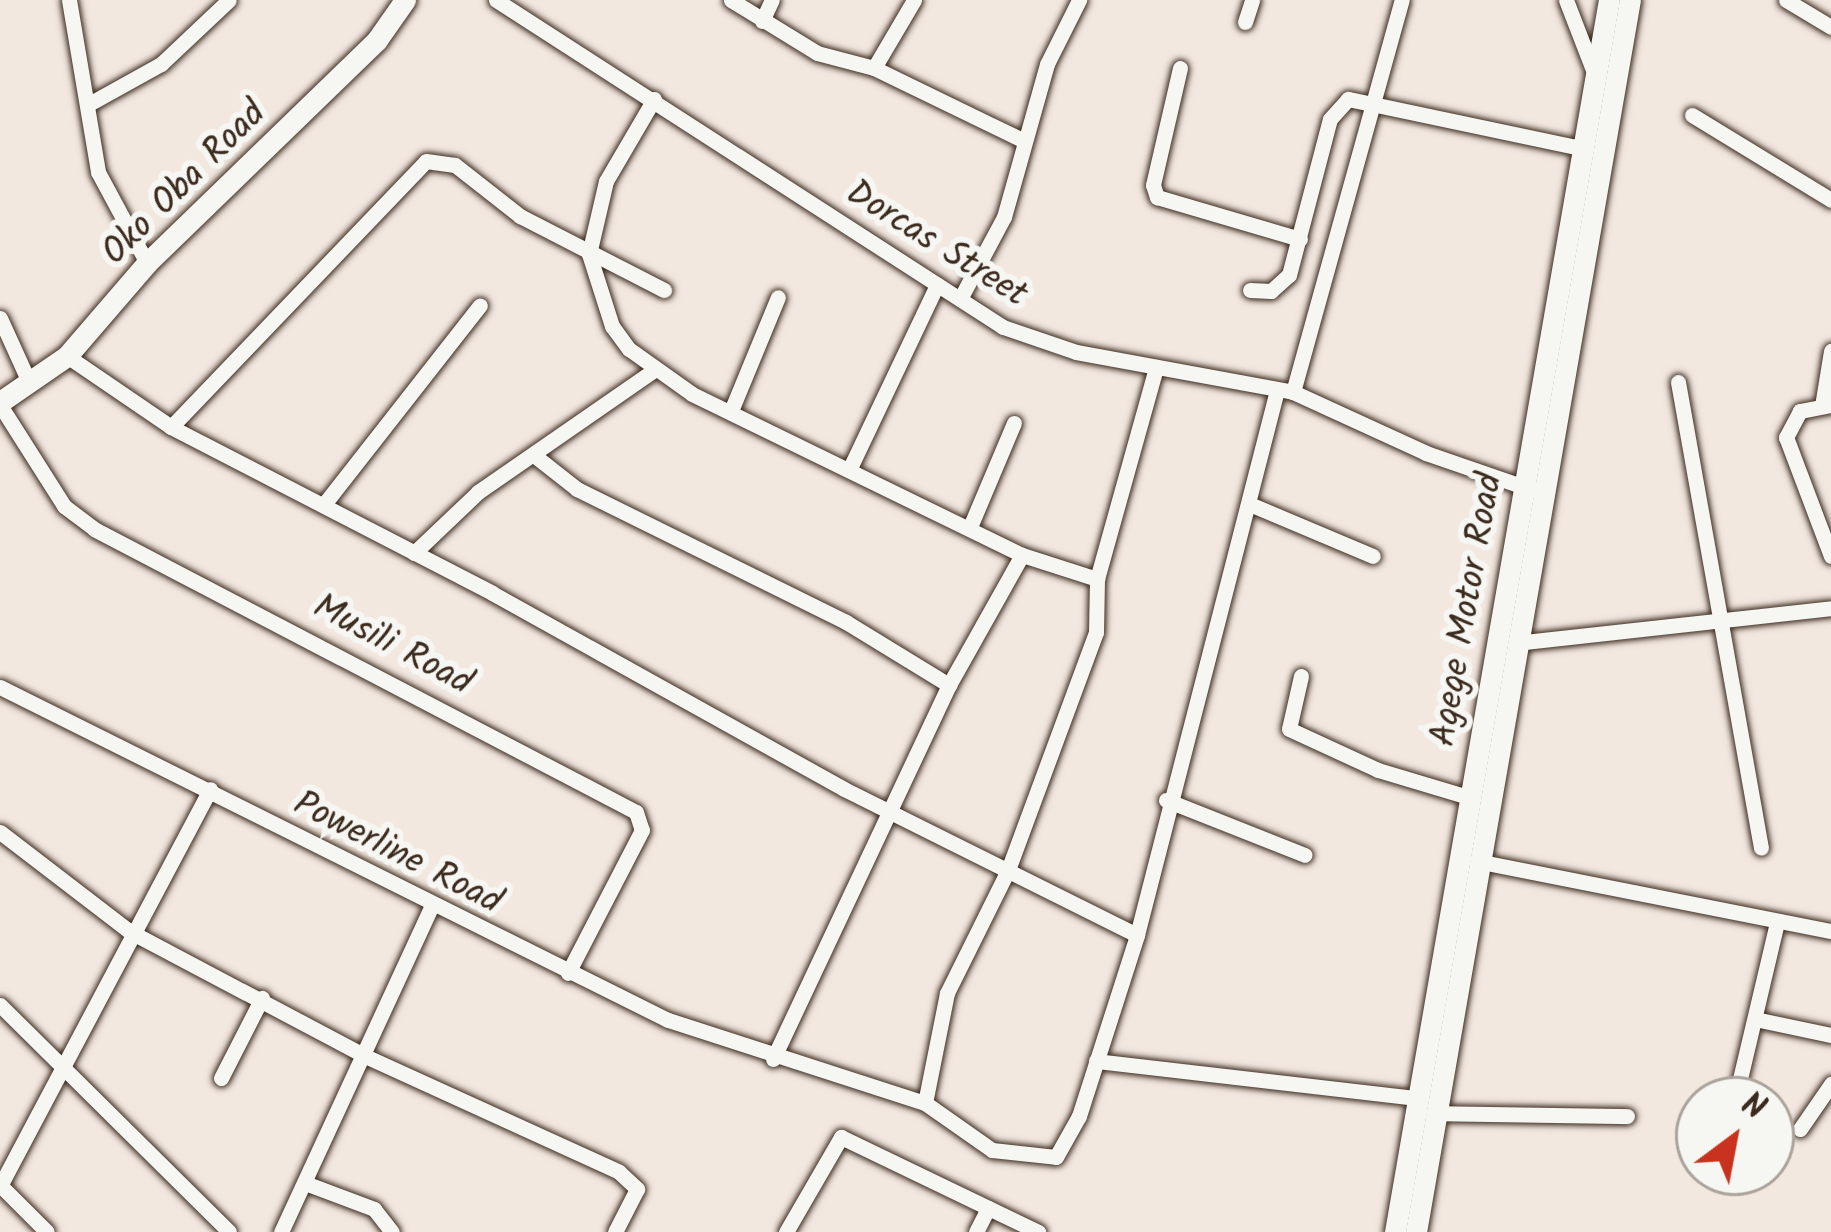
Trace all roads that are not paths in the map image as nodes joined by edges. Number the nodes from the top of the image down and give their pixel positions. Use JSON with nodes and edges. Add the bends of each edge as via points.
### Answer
{"nodes":[{"id":1,"x":69,"y":0,"type":"edge"},
{"id":2,"x":229,"y":0,"type":"edge"},
{"id":3,"x":405,"y":0,"type":"edge"},
{"id":4,"x":496,"y":0,"type":"edge"},
{"id":5,"x":731,"y":0,"type":"edge"},
{"id":6,"x":772,"y":0,"type":"edge"},
{"id":7,"x":914,"y":0,"type":"edge"},
{"id":8,"x":1079,"y":0,"type":"edge"},
{"id":9,"x":1252,"y":0,"type":"edge"},
{"id":10,"x":1402,"y":0,"type":"edge"},
{"id":11,"x":1566,"y":0,"type":"edge"},
{"id":12,"x":1609,"y":0,"type":"edge"},
{"id":13,"x":1630,"y":0,"type":"edge"},
{"id":14,"x":1786,"y":0,"type":"edge"},
{"id":15,"x":762,"y":21,"type":"junction"},
{"id":16,"x":1246,"y":22,"type":"dead end"},
{"id":17,"x":1831,"y":27,"type":"edge"},
{"id":18,"x":874,"y":68,"type":"junction"},
{"id":19,"x":1180,"y":68,"type":"dead end"},
{"id":20,"x":1606,"y":81,"type":"junction"},
{"id":21,"x":654,"y":99,"type":"junction"},
{"id":22,"x":1379,"y":100,"type":"junction"},
{"id":23,"x":87,"y":105,"type":"junction"},
{"id":24,"x":1692,"y":116,"type":"dead end"},
{"id":25,"x":1022,"y":140,"type":"junction"},
{"id":26,"x":1586,"y":149,"type":"junction"},
{"id":27,"x":1831,"y":200,"type":"edge"},
{"id":28,"x":1300,"y":239,"type":"junction"},
{"id":29,"x":589,"y":254,"type":"junction"},
{"id":30,"x":147,"y":263,"type":"junction"},
{"id":31,"x":937,"y":285,"type":"junction"},
{"id":32,"x":664,"y":290,"type":"dead end"},
{"id":33,"x":1250,"y":290,"type":"dead end"},
{"id":34,"x":778,"y":297,"type":"dead end"},
{"id":35,"x":960,"y":299,"type":"junction"},
{"id":36,"x":480,"y":305,"type":"dead end"},
{"id":37,"x":0,"y":318,"type":"edge"},
{"id":38,"x":1831,"y":351,"type":"edge"},
{"id":39,"x":68,"y":356,"type":"junction"},
{"id":40,"x":1156,"y":367,"type":"junction"},
{"id":41,"x":654,"y":370,"type":"junction"},
{"id":42,"x":1678,"y":382,"type":"dead end"},
{"id":43,"x":30,"y":384,"type":"junction"},
{"id":44,"x":1285,"y":391,"type":"junction"},
{"id":45,"x":0,"y":403,"type":"edge"},
{"id":46,"x":1827,"y":406,"type":"edge"},
{"id":47,"x":731,"y":411,"type":"junction"},
{"id":48,"x":1014,"y":423,"type":"dead end"},
{"id":49,"x":171,"y":427,"type":"junction"},
{"id":50,"x":535,"y":456,"type":"junction"},
{"id":51,"x":850,"y":468,"type":"junction"},
{"id":52,"x":1533,"y":490,"type":"junction"},
{"id":53,"x":325,"y":503,"type":"junction"},
{"id":54,"x":1252,"y":505,"type":"junction"},
{"id":55,"x":970,"y":527,"type":"junction"},
{"id":56,"x":414,"y":553,"type":"junction"},
{"id":57,"x":1022,"y":555,"type":"junction"},
{"id":58,"x":1373,"y":556,"type":"dead end"},
{"id":59,"x":1831,"y":556,"type":"edge"},
{"id":60,"x":1097,"y":579,"type":"junction"},
{"id":61,"x":1831,"y":608,"type":"edge"},
{"id":62,"x":1722,"y":619,"type":"junction"},
{"id":63,"x":1516,"y":643,"type":"junction"},
{"id":64,"x":1301,"y":676,"type":"dead end"},
{"id":65,"x":949,"y":685,"type":"junction"},
{"id":66,"x":0,"y":689,"type":"edge"},
{"id":67,"x":210,"y":789,"type":"junction"},
{"id":68,"x":1468,"y":797,"type":"junction"},
{"id":69,"x":1166,"y":800,"type":"junction"},
{"id":70,"x":892,"y":814,"type":"junction"},
{"id":71,"x":0,"y":832,"type":"edge"},
{"id":72,"x":1761,"y":848,"type":"dead end"},
{"id":73,"x":1305,"y":855,"type":"dead end"},
{"id":74,"x":1477,"y":861,"type":"junction"},
{"id":75,"x":1008,"y":870,"type":"junction"},
{"id":76,"x":431,"y":908,"type":"junction"},
{"id":77,"x":1777,"y":923,"type":"junction"},
{"id":78,"x":1831,"y":931,"type":"edge"},
{"id":79,"x":129,"y":932,"type":"junction"},
{"id":80,"x":1137,"y":935,"type":"junction"},
{"id":81,"x":1455,"y":935,"type":"junction"},
{"id":82,"x":568,"y":973,"type":"junction"},
{"id":83,"x":262,"y":998,"type":"junction"},
{"id":84,"x":0,"y":1005,"type":"edge"},
{"id":85,"x":1755,"y":1019,"type":"junction"},
{"id":86,"x":1831,"y":1035,"type":"edge"},
{"id":87,"x":365,"y":1056,"type":"junction"},
{"id":88,"x":1433,"y":1057,"type":"junction"},
{"id":89,"x":773,"y":1059,"type":"junction"},
{"id":90,"x":1096,"y":1061,"type":"junction"},
{"id":91,"x":65,"y":1066,"type":"junction"},
{"id":92,"x":1742,"y":1076,"type":"edge"},
{"id":93,"x":220,"y":1078,"type":"dead end"},
{"id":94,"x":1831,"y":1084,"type":"edge"},
{"id":95,"x":1414,"y":1097,"type":"junction"},
{"id":96,"x":925,"y":1103,"type":"junction"},
{"id":97,"x":1433,"y":1113,"type":"junction"},
{"id":98,"x":1627,"y":1116,"type":"dead end"},
{"id":99,"x":1801,"y":1129,"type":"dead end"},
{"id":100,"x":305,"y":1183,"type":"junction"},
{"id":101,"x":0,"y":1185,"type":"edge"},
{"id":102,"x":988,"y":1208,"type":"junction"},
{"id":103,"x":47,"y":1232,"type":"edge"},
{"id":104,"x":229,"y":1232,"type":"edge"},
{"id":105,"x":281,"y":1232,"type":"edge"},
{"id":106,"x":392,"y":1232,"type":"edge"},
{"id":107,"x":615,"y":1232,"type":"edge"},
{"id":108,"x":786,"y":1232,"type":"edge"},
{"id":109,"x":976,"y":1232,"type":"edge"},
{"id":110,"x":1037,"y":1232,"type":"edge"},
{"id":111,"x":1395,"y":1232,"type":"edge"},
{"id":112,"x":1416,"y":1232,"type":"edge"}],
"edges":[{"from":1,"to":23,"type":"street"},
{"from":2,"to":23,"type":"street","via":[[161,64]]},
{"from":3,"to":30,"type":"main road","name":"Oko Oba Road","via":[[377,40]]},
{"from":4,"to":21,"type":"street","name":"Dorcas Street"},
{"from":5,"to":15,"type":"street"},
{"from":6,"to":15,"type":"street"},
{"from":7,"to":18,"type":"street"},
{"from":8,"to":25,"type":"street"},
{"from":9,"to":16,"type":"street"},
{"from":10,"to":22,"type":"street"},
{"from":11,"to":20,"type":"street"},
{"from":12,"to":20,"type":"main road","name":"Agege Motor Road"},
{"from":13,"to":20,"type":"main road","name":"Agege Motor Road"},
{"from":14,"to":17,"type":"street"},
{"from":15,"to":18,"type":"street","via":[[817,52]]},
{"from":18,"to":25,"type":"street"},
{"from":19,"to":28,"type":"street","via":[[1153,185],[1157,197]]},
{"from":20,"to":26,"type":"main road","name":"Agege Motor Road"},
{"from":20,"to":52,"type":"main road","name":"Agege Motor Road"},
{"from":21,"to":29,"type":"street","via":[[605,182]]},
{"from":21,"to":31,"type":"street","name":"Dorcas Street"},
{"from":22,"to":26,"type":"street"},
{"from":22,"to":28,"type":"street","via":[[1335,106]]},
{"from":22,"to":44,"type":"street"},
{"from":23,"to":30,"type":"street","via":[[98,172]]},
{"from":24,"to":27,"type":"street"},
{"from":25,"to":35,"type":"street","via":[[1004,217]]},
{"from":26,"to":52,"type":"main road","name":"Agege Motor Road"},
{"from":28,"to":33,"type":"street","via":[[1281,284]]},
{"from":29,"to":32,"type":"street"},
{"from":29,"to":41,"type":"street","via":[[612,326]]},
{"from":29,"to":49,"type":"street","via":[[520,216],[454,165],[425,161]]},
{"from":30,"to":39,"type":"main road","name":"Oko Oba Road"},
{"from":31,"to":35,"type":"street","name":"Dorcas Street"},
{"from":31,"to":51,"type":"street"},
{"from":34,"to":47,"type":"street"},
{"from":35,"to":40,"type":"street","name":"Dorcas Street","via":[[1039,342]]},
{"from":36,"to":53,"type":"street"},
{"from":37,"to":43,"type":"street"},
{"from":38,"to":46,"type":"street"},
{"from":39,"to":43,"type":"main road","name":"Oko Oba Road"},
{"from":39,"to":49,"type":"street"},
{"from":40,"to":44,"type":"street","name":"Dorcas Street"},
{"from":40,"to":60,"type":"street"},
{"from":41,"to":47,"type":"street"},
{"from":41,"to":50,"type":"street"},
{"from":42,"to":62,"type":"street"},
{"from":43,"to":45,"type":"main road","name":"Oko Oba Road"},
{"from":44,"to":52,"type":"street","name":"Dorcas Street"},
{"from":44,"to":54,"type":"street"},
{"from":45,"to":82,"type":"street","name":"Musili Road","via":[[64,506],[94,529],[636,812],[642,830]]},
{"from":46,"to":59,"type":"street","via":[[1789,420],[1786,437]]},
{"from":47,"to":51,"type":"street"},
{"from":48,"to":55,"type":"street"},
{"from":49,"to":53,"type":"street"},
{"from":50,"to":56,"type":"street","via":[[478,493]]},
{"from":50,"to":65,"type":"street","via":[[577,489],[846,622]]},
{"from":51,"to":55,"type":"street"},
{"from":52,"to":63,"type":"main road","name":"Agege Motor Road"},
{"from":52,"to":68,"type":"main road","name":"Agege Motor Road"},
{"from":53,"to":56,"type":"street"},
{"from":54,"to":58,"type":"street"},
{"from":54,"to":69,"type":"street","via":[[1203,697]]},
{"from":55,"to":57,"type":"street"},
{"from":56,"to":70,"type":"street"},
{"from":57,"to":60,"type":"street"},
{"from":57,"to":65,"type":"street"},
{"from":60,"to":75,"type":"street","via":[[1096,632]]},
{"from":61,"to":62,"type":"street"},
{"from":62,"to":63,"type":"street"},
{"from":62,"to":72,"type":"street"},
{"from":63,"to":74,"type":"main road","name":"Agege Motor Road"},
{"from":64,"to":68,"type":"street","via":[[1289,730],[1378,770]]},
{"from":65,"to":70,"type":"street"},
{"from":66,"to":67,"type":"street","name":"Powerline Road"},
{"from":67,"to":76,"type":"street","name":"Powerline Road"},
{"from":67,"to":79,"type":"street"},
{"from":68,"to":81,"type":"main road","name":"Agege Motor Road"},
{"from":69,"to":73,"type":"street"},
{"from":69,"to":80,"type":"street"},
{"from":70,"to":75,"type":"street"},
{"from":70,"to":89,"type":"street"},
{"from":71,"to":79,"type":"street"},
{"from":74,"to":77,"type":"street"},
{"from":74,"to":81,"type":"main road","name":"Agege Motor Road"},
{"from":75,"to":80,"type":"street"},
{"from":75,"to":96,"type":"street","via":[[947,993]]},
{"from":76,"to":82,"type":"street","name":"Powerline Road"},
{"from":76,"to":87,"type":"street"},
{"from":77,"to":78,"type":"street"},
{"from":77,"to":85,"type":"street"},
{"from":79,"to":83,"type":"street"},
{"from":79,"to":91,"type":"street"},
{"from":80,"to":90,"type":"street"},
{"from":81,"to":88,"type":"main road","name":"Agege Motor Road"},
{"from":82,"to":89,"type":"street","name":"Powerline Road"},
{"from":83,"to":87,"type":"street"},
{"from":83,"to":93,"type":"street"},
{"from":84,"to":91,"type":"street"},
{"from":85,"to":86,"type":"street"},
{"from":85,"to":92,"type":"street"},
{"from":87,"to":100,"type":"street"},
{"from":87,"to":107,"type":"street","via":[[619,1172],[637,1189]]},
{"from":88,"to":95,"type":"main road","name":"Agege Motor Road"},
{"from":88,"to":97,"type":"main road","name":"Agege Motor Road"},
{"from":89,"to":96,"type":"street","name":"Powerline Road"},
{"from":90,"to":95,"type":"street"},
{"from":90,"to":96,"type":"street","name":"Powerline Road","via":[[1056,1157],[992,1150]]},
{"from":91,"to":101,"type":"street"},
{"from":91,"to":104,"type":"street"},
{"from":94,"to":99,"type":"street"},
{"from":95,"to":111,"type":"main road","name":"Agege Motor Road"},
{"from":97,"to":98,"type":"street"},
{"from":97,"to":112,"type":"main road","name":"Agege Motor Road"},
{"from":100,"to":105,"type":"street"},
{"from":100,"to":106,"type":"street","via":[[374,1209]]},
{"from":101,"to":103,"type":"street"},
{"from":102,"to":108,"type":"street","via":[[841,1137]]},
{"from":102,"to":109,"type":"street"},
{"from":102,"to":110,"type":"street"}]}
